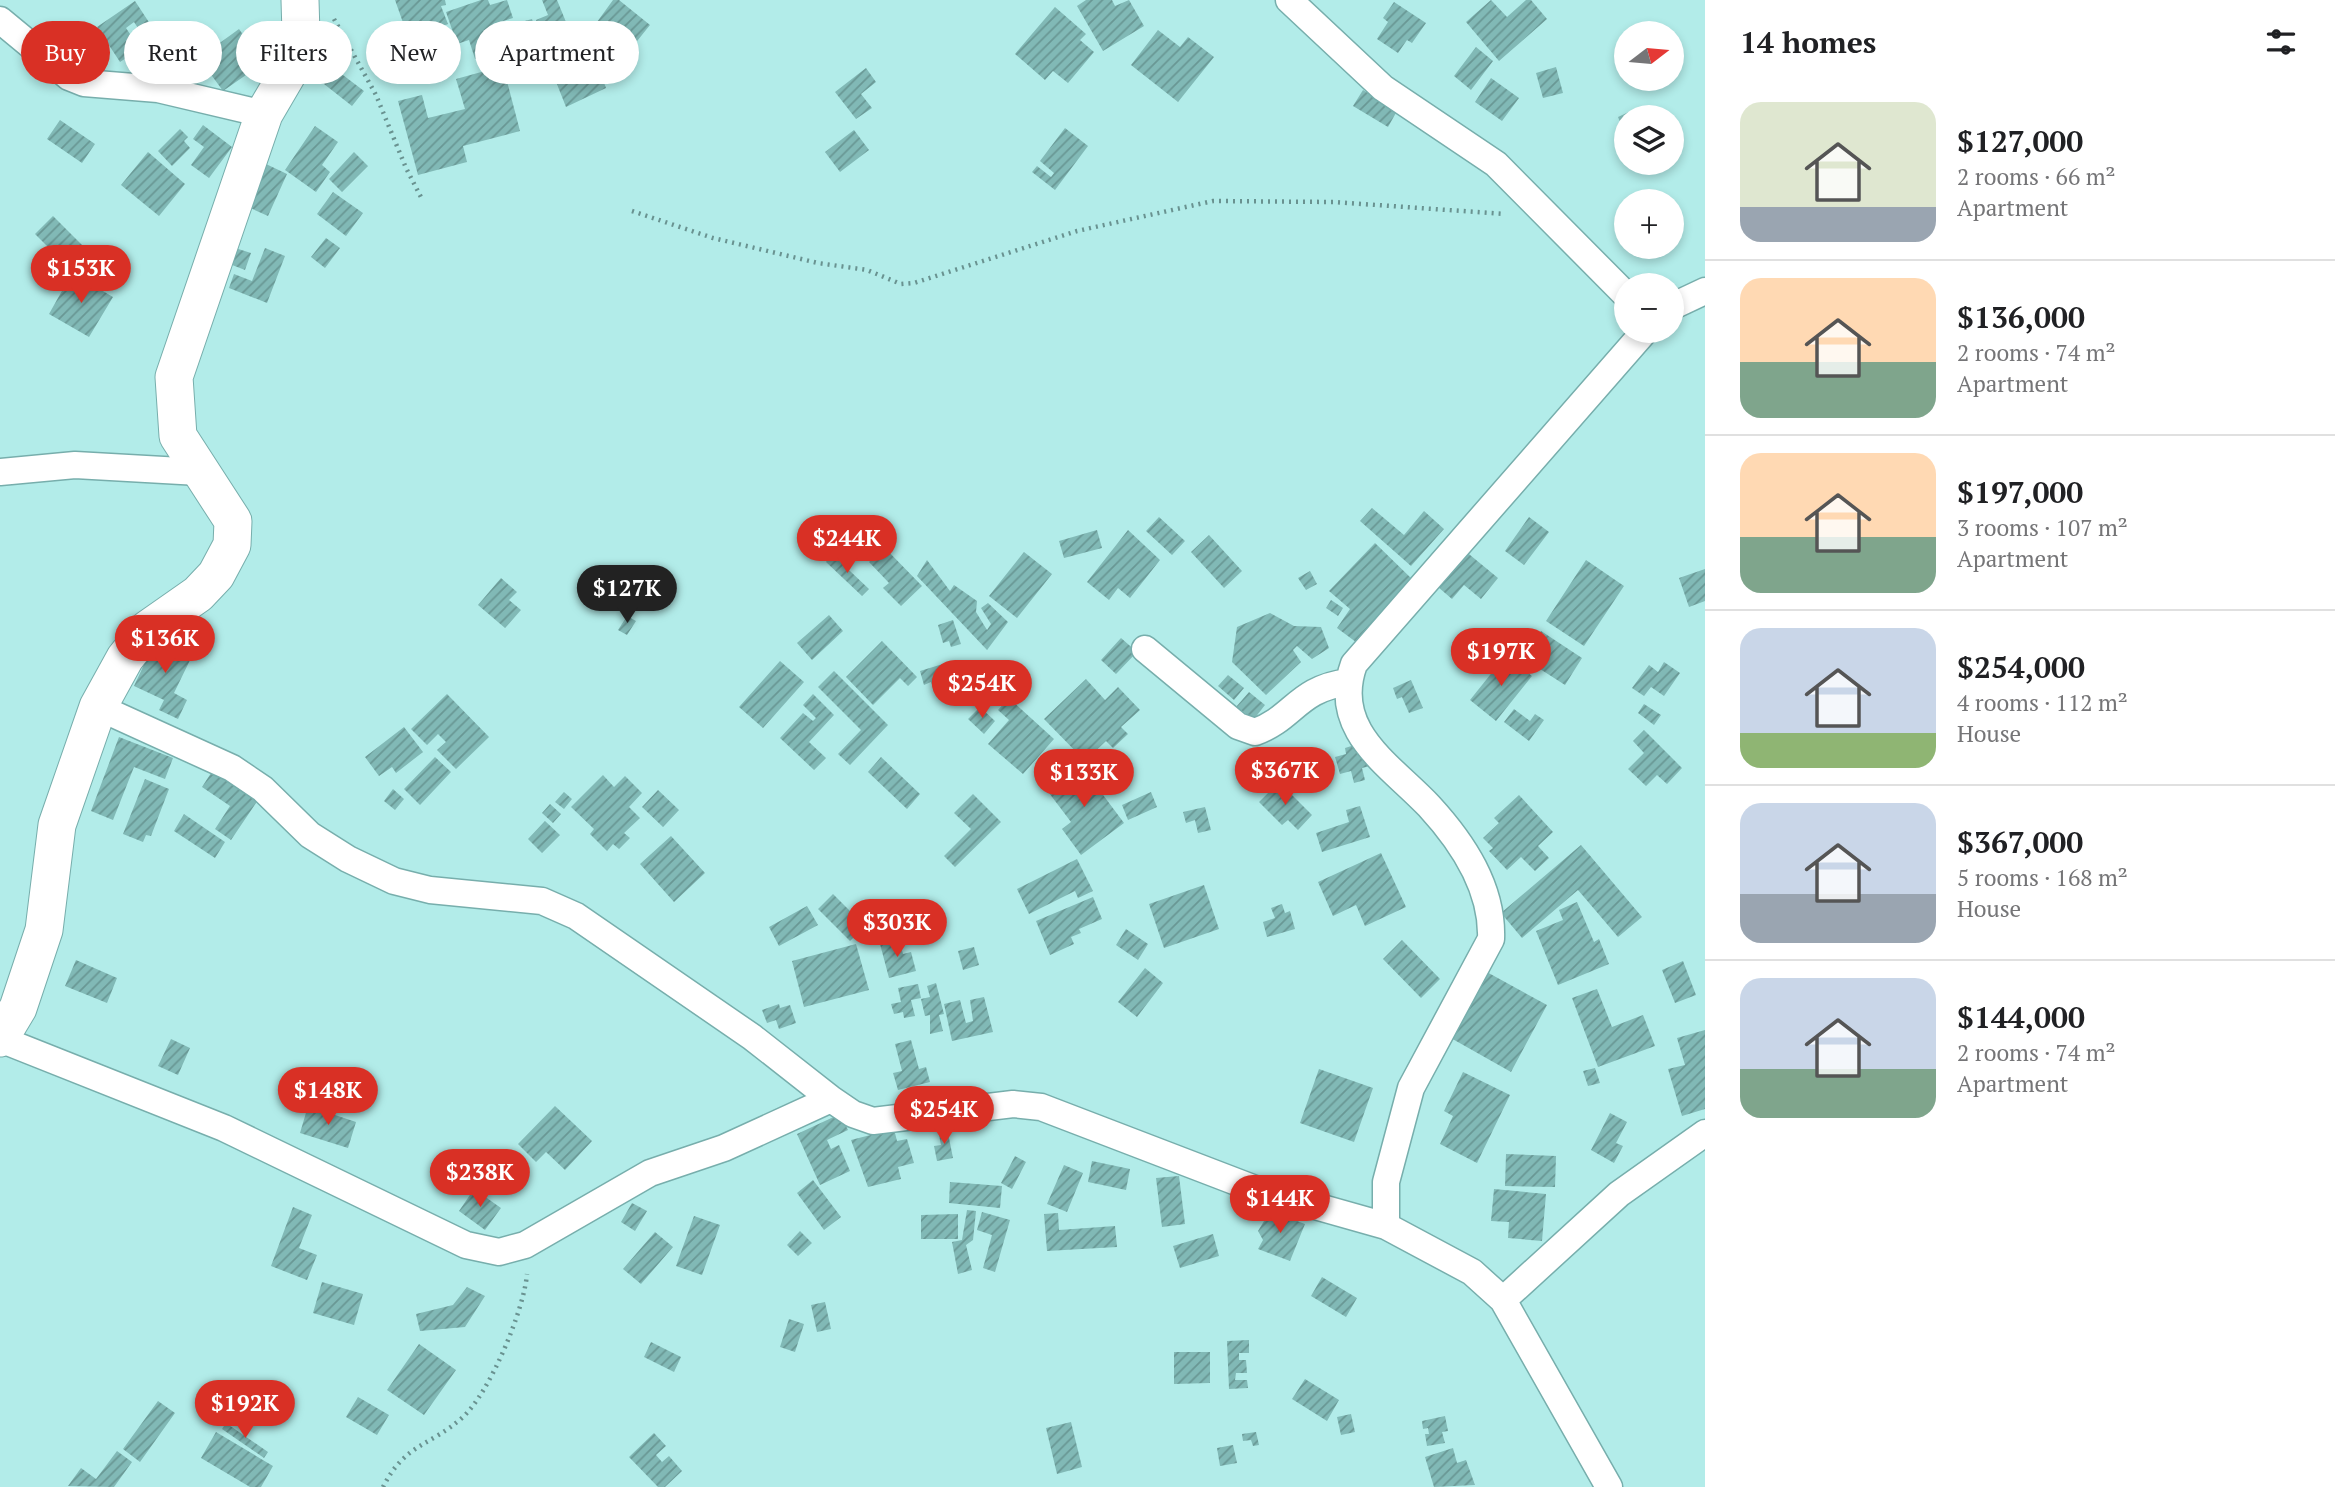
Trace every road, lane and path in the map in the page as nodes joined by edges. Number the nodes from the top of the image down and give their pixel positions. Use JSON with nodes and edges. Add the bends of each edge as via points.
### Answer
{"nodes":[{"id":1,"x":1289,"y":0,"type":"edge"},
{"id":2,"x":315,"y":7,"type":"edge"},
{"id":3,"x":0,"y":20,"type":"edge"},
{"id":4,"x":264,"y":114,"type":"junction"},
{"id":5,"x":423,"y":201,"type":"dead end"},
{"id":6,"x":632,"y":211,"type":"dead end"},
{"id":7,"x":1550,"y":220,"type":"junction"},
{"id":8,"x":1614,"y":283,"type":"edge"},
{"id":9,"x":1705,"y":291,"type":"edge"},
{"id":10,"x":1684,"y":301,"type":"edge"},
{"id":11,"x":1635,"y":343,"type":"edge"},
{"id":12,"x":0,"y":472,"type":"edge"},
{"id":13,"x":199,"y":472,"type":"junction"},
{"id":14,"x":1145,"y":649,"type":"dead end"},
{"id":15,"x":1348,"y":682,"type":"junction"},
{"id":16,"x":99,"y":706,"type":"junction"},
{"id":17,"x":0,"y":1038,"type":"edge"},
{"id":18,"x":831,"y":1099,"type":"junction"},
{"id":19,"x":1705,"y":1133,"type":"edge"},
{"id":20,"x":1386,"y":1226,"type":"junction"},
{"id":21,"x":531,"y":1242,"type":"junction"},
{"id":22,"x":1503,"y":1300,"type":"junction"},
{"id":23,"x":383,"y":1487,"type":"edge"},
{"id":24,"x":1609,"y":1487,"type":"edge"}],
"edges":[{"from":1,"to":7,"type":"street","via":[[1383,88],[1496,164]]},
{"from":2,"to":4,"type":"street","via":[[301,34],[295,61]]},
{"from":2,"to":5,"type":"path","via":[[343,30]]},
{"from":3,"to":4,"type":"street","via":[[69,77],[84,83],[158,89]]},
{"from":4,"to":13,"type":"street","via":[[174,377],[178,436]]},
{"from":6,"to":7,"type":"path","via":[[712,238],[867,270],[901,284],[1077,230],[1213,201],[1334,202]]},
{"from":7,"to":8,"type":"street"},
{"from":9,"to":10,"type":"street"},
{"from":11,"to":15,"type":"street","via":[[1354,664]]},
{"from":12,"to":13,"type":"street","via":[[75,465]]},
{"from":13,"to":16,"type":"street","via":[[233,520],[232,545],[216,575],[198,594],[148,629],[125,658]]},
{"from":14,"to":15,"type":"street","via":[[1238,726],[1255,732],[1307,694]]},
{"from":15,"to":20,"type":"street","via":[[1350,714],[1358,733],[1452,836],[1486,889],[1492,914],[1491,939],[1411,1088],[1386,1182]]},
{"from":16,"to":17,"type":"street","via":[[57,825],[44,930],[18,1008]]},
{"from":16,"to":18,"type":"street","via":[[232,768],[263,789],[310,835],[394,881],[430,890],[542,901],[576,916],[752,1037]]},
{"from":17,"to":21,"type":"street","via":[[224,1128],[474,1248],[499,1252]]},
{"from":18,"to":20,"type":"street","via":[[873,1121],[1013,1104],[1041,1107],[1255,1189]]},
{"from":18,"to":21,"type":"street","via":[[724,1148],[650,1173]]},
{"from":19,"to":22,"type":"street","via":[[1619,1194]]},
{"from":20,"to":22,"type":"street","via":[[1472,1272]]},
{"from":21,"to":23,"type":"path","via":[[526,1287],[486,1384],[466,1415],[401,1458]]},
{"from":22,"to":24,"type":"street"}]}
